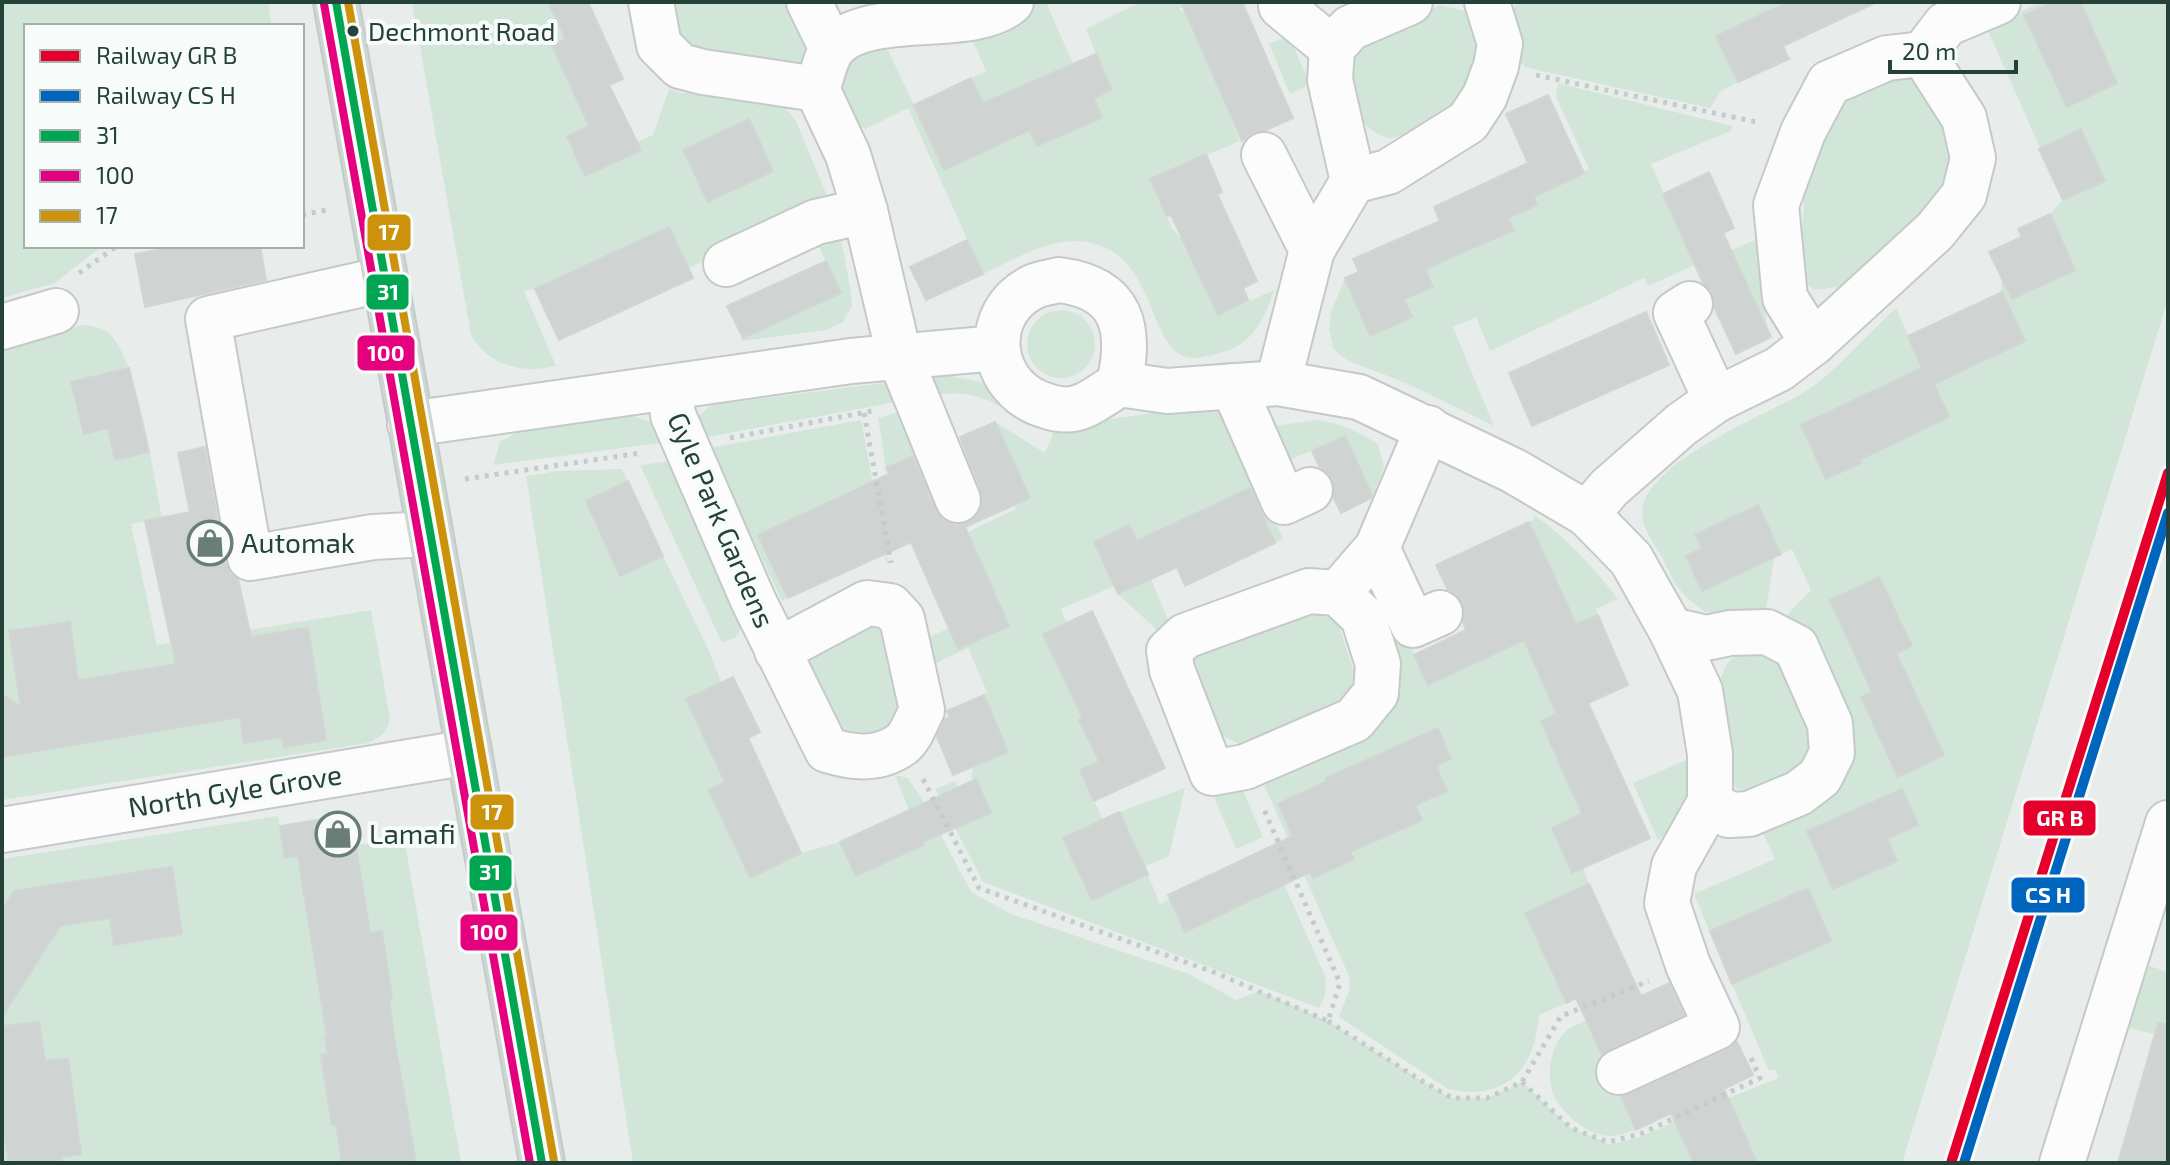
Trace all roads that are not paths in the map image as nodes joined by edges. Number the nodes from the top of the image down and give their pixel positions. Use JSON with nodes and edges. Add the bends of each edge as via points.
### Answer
{"nodes":[{"id":1,"x":336,"y":2,"type":"edge"},
{"id":2,"x":651,"y":2,"type":"edge"},
{"id":3,"x":809,"y":2,"type":"edge"},
{"id":4,"x":1011,"y":2,"type":"edge"},
{"id":5,"x":1410,"y":2,"type":"edge"},
{"id":6,"x":1487,"y":2,"type":"edge"},
{"id":7,"x":1998,"y":2,"type":"edge"},
{"id":8,"x":1281,"y":6,"type":"dead end"},
{"id":9,"x":1332,"y":48,"type":"junction"},
{"id":10,"x":832,"y":49,"type":"junction"},
{"id":11,"x":1923,"y":54,"type":"junction"},
{"id":12,"x":817,"y":89,"type":"junction"},
{"id":13,"x":1264,"y":155,"type":"dead end"},
{"id":14,"x":1353,"y":181,"type":"junction"},
{"id":15,"x":865,"y":211,"type":"junction"},
{"id":16,"x":1312,"y":250,"type":"junction"},
{"id":17,"x":726,"y":264,"type":"dead end"},
{"id":18,"x":385,"y":279,"type":"junction"},
{"id":19,"x":1690,"y":304,"type":"dead end"},
{"id":20,"x":56,"y":311,"type":"dead end"},
{"id":21,"x":2,"y":327,"type":"edge"},
{"id":22,"x":1813,"y":343,"type":"junction"},
{"id":23,"x":997,"y":348,"type":"junction"},
{"id":24,"x":899,"y":355,"type":"junction"},
{"id":25,"x":1278,"y":383,"type":"junction"},
{"id":26,"x":1119,"y":384,"type":"junction"},
{"id":27,"x":1233,"y":386,"type":"junction"},
{"id":28,"x":670,"y":387,"type":"junction"},
{"id":29,"x":1716,"y":400,"type":"junction"},
{"id":30,"x":410,"y":424,"type":"junction"},
{"id":31,"x":1428,"y":428,"type":"junction"},
{"id":32,"x":1310,"y":490,"type":"dead end"},
{"id":33,"x":958,"y":500,"type":"dead end"},
{"id":34,"x":1587,"y":514,"type":"junction"},
{"id":35,"x":429,"y":534,"type":"junction"},
{"id":36,"x":1377,"y":548,"type":"junction"},
{"id":37,"x":1338,"y":593,"type":"junction"},
{"id":38,"x":1440,"y":613,"type":"dead end"},
{"id":39,"x":1671,"y":630,"type":"junction"},
{"id":40,"x":777,"y":651,"type":"junction"},
{"id":41,"x":469,"y":752,"type":"junction"},
{"id":42,"x":1710,"y":802,"type":"junction"},
{"id":43,"x":2168,"y":823,"type":"edge"},
{"id":44,"x":2,"y":830,"type":"edge"},
{"id":45,"x":1619,"y":1072,"type":"dead end"},
{"id":46,"x":542,"y":1163,"type":"edge"},
{"id":47,"x":2062,"y":1163,"type":"edge"}],
"edges":[{"from":1,"to":18,"type":"main road"},
{"from":2,"to":12,"type":"street","via":[[659,45],[680,66]]},
{"from":3,"to":10,"type":"street"},
{"from":4,"to":10,"type":"street","via":[[965,18],[853,32]]},
{"from":5,"to":9,"type":"street","via":[[1350,28]]},
{"from":6,"to":14,"type":"street","via":[[1500,44],[1485,96],[1468,122],[1388,172]]},
{"from":7,"to":11,"type":"street","via":[[1946,24]]},
{"from":8,"to":9,"type":"street"},
{"from":9,"to":14,"type":"street","via":[[1330,80]]},
{"from":10,"to":12,"type":"street"},
{"from":11,"to":22,"type":"street","via":[[1964,118],[1973,158],[1964,195],[1935,231]]},
{"from":11,"to":22,"type":"street","via":[[1887,58],[1829,83],[1803,132],[1776,205],[1785,298]]},
{"from":12,"to":15,"type":"street","via":[[848,155]]},
{"from":13,"to":16,"type":"street"},
{"from":14,"to":16,"type":"street"},
{"from":15,"to":17,"type":"street","via":[[816,222]]},
{"from":15,"to":24,"type":"street"},
{"from":16,"to":25,"type":"street"},
{"from":18,"to":30,"type":"main road"},
{"from":18,"to":35,"type":"street","via":[[208,319],[250,558],[373,537]]},
{"from":19,"to":29,"type":"street","via":[[1676,313]]},
{"from":20,"to":21,"type":"street"},
{"from":22,"to":29,"type":"street","via":[[1779,369]]},
{"from":23,"to":24,"type":"street","name":"Gyle Park Gardens"},
{"from":23,"to":26,"type":"street","via":[[1013,387],[1030,401],[1059,410],[1081,407]]},
{"from":23,"to":26,"type":"street","via":[[1001,322],[1017,298],[1059,280],[1081,283],[1114,307],[1126,336]]},
{"from":24,"to":28,"type":"street","name":"Gyle Park Gardens"},
{"from":24,"to":33,"type":"street"},
{"from":25,"to":27,"type":"street"},
{"from":25,"to":31,"type":"street","via":[[1359,397]]},
{"from":26,"to":27,"type":"street","via":[[1167,391]]},
{"from":27,"to":32,"type":"street","via":[[1284,502]]},
{"from":28,"to":30,"type":"street","name":"Gyle Park Gardens"},
{"from":28,"to":40,"type":"street","name":"Gyle Park Gardens","via":[[673,415]]},
{"from":29,"to":34,"type":"street","via":[[1609,488]]},
{"from":30,"to":35,"type":"main road"},
{"from":31,"to":34,"type":"street"},
{"from":31,"to":36,"type":"street"},
{"from":34,"to":39,"type":"street","via":[[1631,559]]},
{"from":35,"to":41,"type":"main road"},
{"from":36,"to":37,"type":"street"},
{"from":36,"to":38,"type":"street","via":[[1413,625]]},
{"from":37,"to":37,"type":"street","via":[[1363,617],[1378,664],[1376,693],[1354,720],[1245,767],[1212,773],[1169,651],[1185,636],[1309,591]]},
{"from":39,"to":42,"type":"street","via":[[1700,691],[1710,754]]},
{"from":39,"to":42,"type":"street","via":[[1706,638],[1767,632],[1796,647],[1830,724],[1832,753],[1820,777],[1799,793],[1749,814],[1729,815]]},
{"from":40,"to":40,"type":"street","name":"Gyle Park Gardens","via":[[867,603],[890,606],[902,619],[922,710],[905,743],[855,758],[827,750]]},
{"from":41,"to":44,"type":"street","name":"North Gyle Grove"},
{"from":41,"to":46,"type":"main road"},
{"from":42,"to":45,"type":"street","via":[[1674,866],[1667,903],[1717,1027]]},
{"from":43,"to":47,"type":"street"}]}
